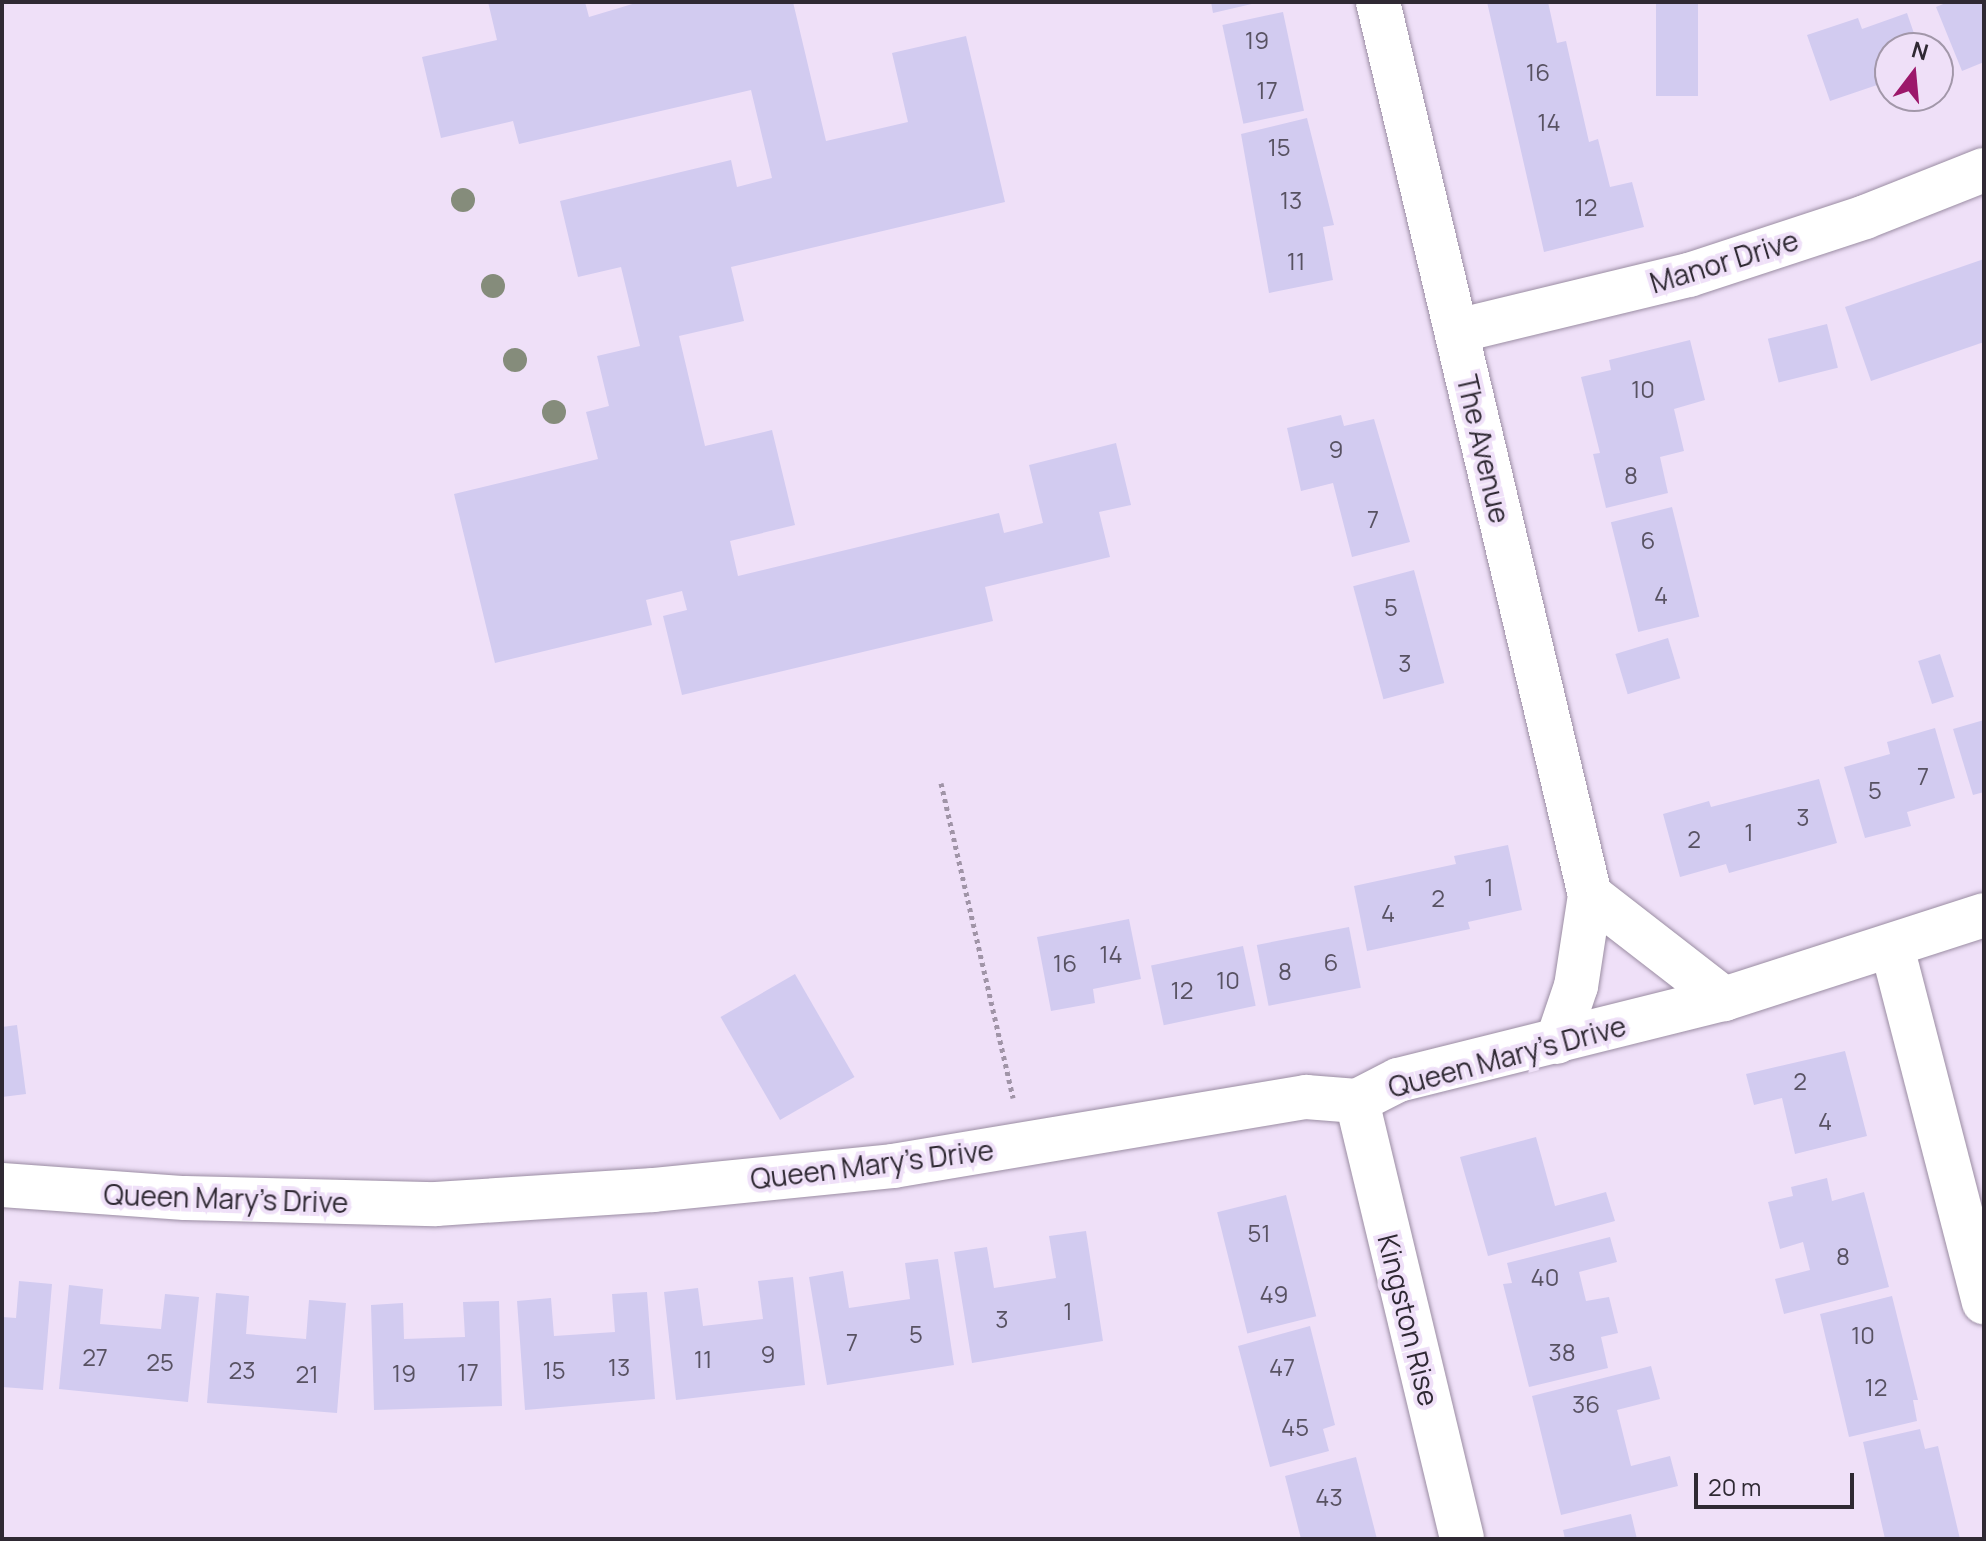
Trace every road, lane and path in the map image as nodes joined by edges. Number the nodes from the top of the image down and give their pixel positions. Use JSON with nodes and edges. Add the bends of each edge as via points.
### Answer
{"nodes":[{"id":1,"x":1378,"y":2,"type":"edge"},
{"id":2,"x":1984,"y":170,"type":"edge"},
{"id":3,"x":1457,"y":331,"type":"junction"},
{"id":4,"x":941,"y":783,"type":"dead end"},
{"id":5,"x":1590,"y":895,"type":"junction"},
{"id":6,"x":1984,"y":915,"type":"edge"},
{"id":7,"x":1892,"y":947,"type":"junction"},
{"id":8,"x":1724,"y":999,"type":"junction"},
{"id":9,"x":1557,"y":1042,"type":"junction"},
{"id":10,"x":1357,"y":1101,"type":"junction"},
{"id":11,"x":1015,"y":1107,"type":"dead end"},
{"id":12,"x":2,"y":1185,"type":"edge"},
{"id":13,"x":1984,"y":1302,"type":"edge"},
{"id":14,"x":1462,"y":1539,"type":"edge"}],
"edges":[{"from":1,"to":3,"type":"street","name":"The Avenue"},
{"from":2,"to":3,"type":"street","name":"Manor Drive","via":[[1865,217],[1689,275]]},
{"from":3,"to":5,"type":"street","name":"The Avenue"},
{"from":4,"to":11,"type":"path"},
{"from":5,"to":8,"type":"street"},
{"from":5,"to":9,"type":"street","name":"The Avenue","via":[[1576,986]]},
{"from":6,"to":7,"type":"street","name":"Queen Mary's Drive"},
{"from":7,"to":8,"type":"street","name":"Queen Mary's Drive"},
{"from":7,"to":13,"type":"street"},
{"from":8,"to":9,"type":"street","name":"Queen Mary's Drive"},
{"from":9,"to":10,"type":"street","name":"Queen Mary's Drive","via":[[1398,1080]]},
{"from":10,"to":12,"type":"street","name":"Queen Mary's Drive","via":[[1306,1097],[893,1166],[654,1190],[436,1204],[185,1198]]},
{"from":10,"to":14,"type":"street","name":"Kingston Rise"}]}
